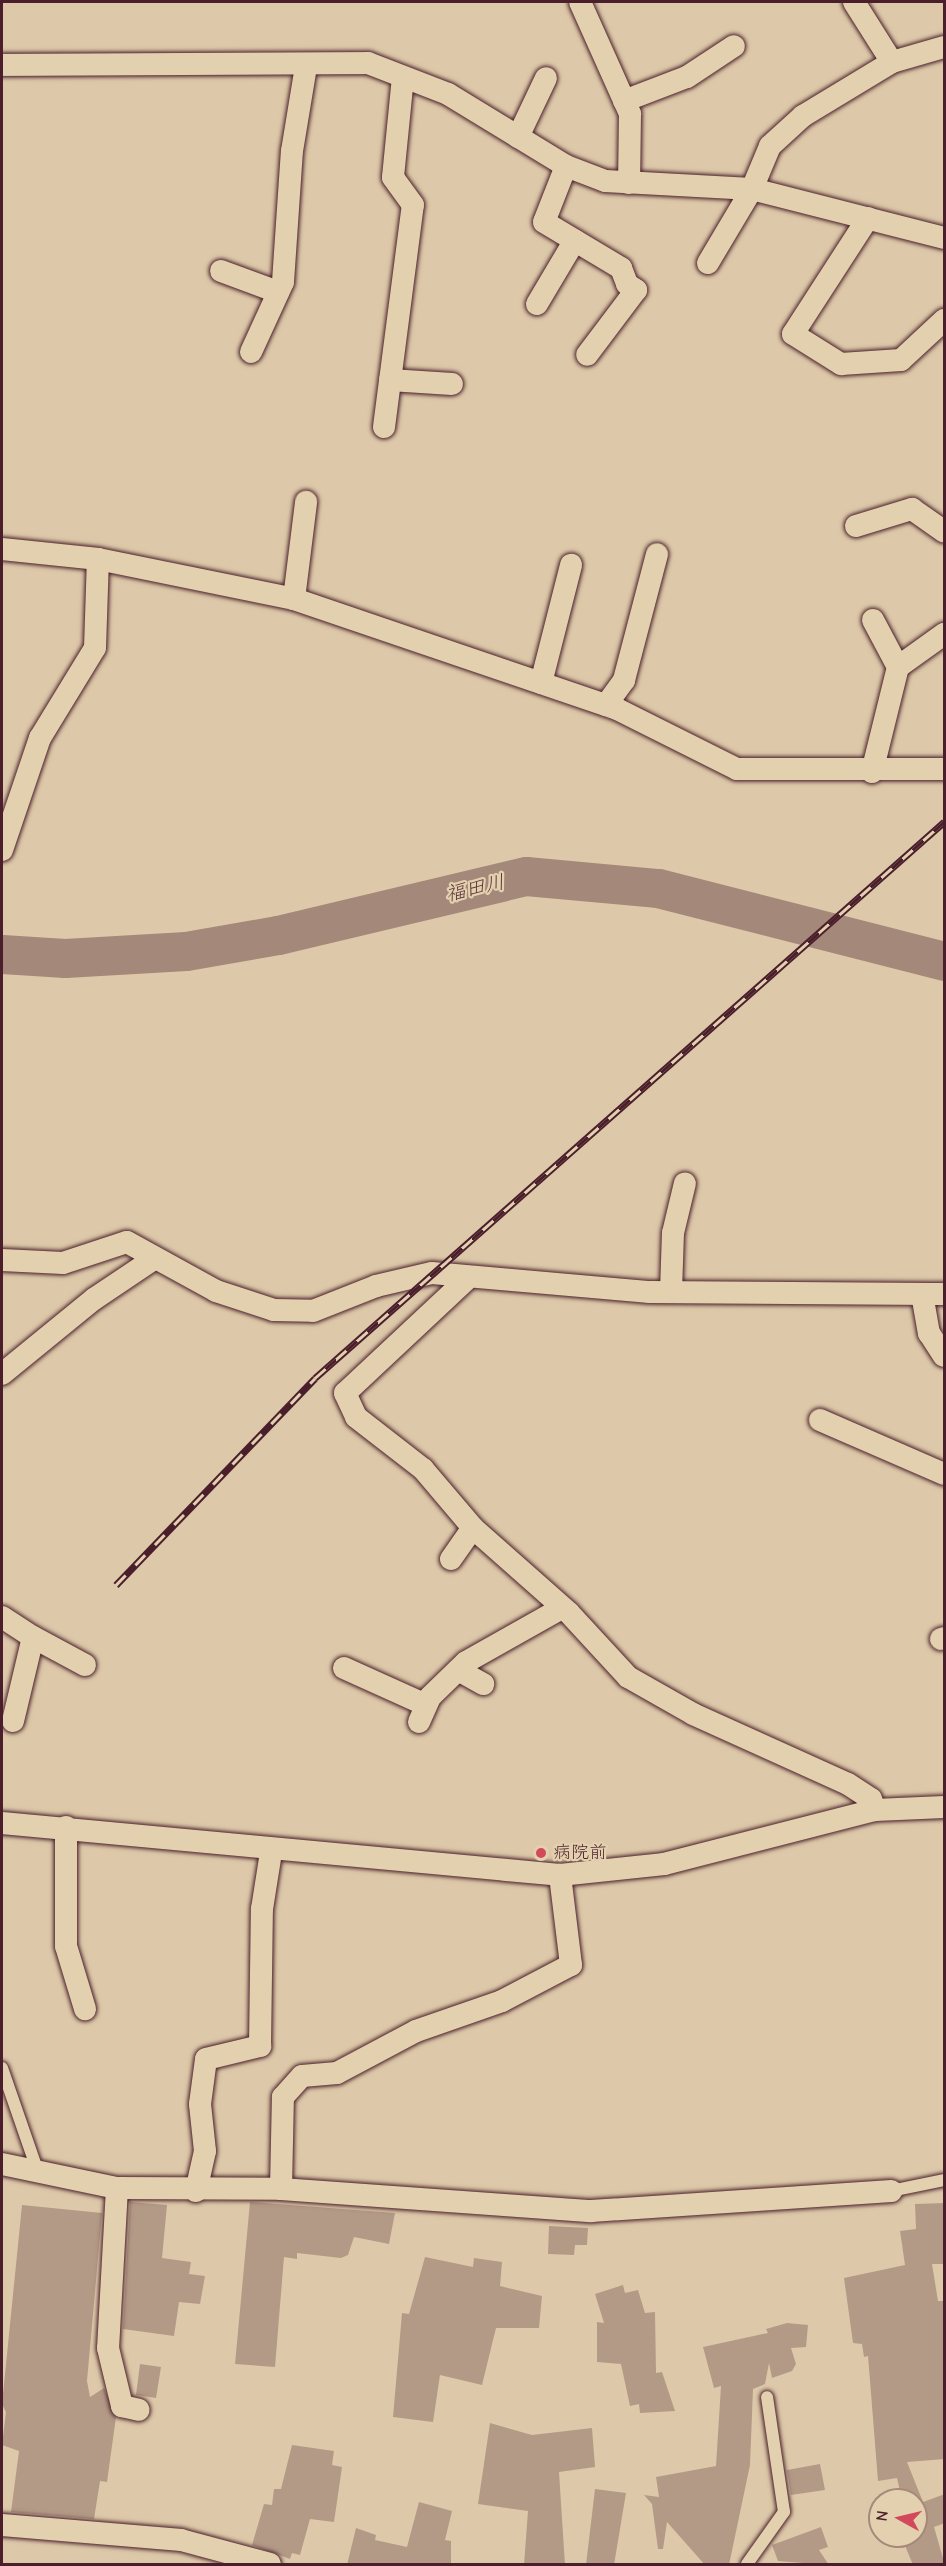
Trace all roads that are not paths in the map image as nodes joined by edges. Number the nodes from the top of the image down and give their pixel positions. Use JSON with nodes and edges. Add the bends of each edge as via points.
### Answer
{"nodes":[{"id":1,"x":580,"y":2,"type":"edge"},
{"id":2,"x":854,"y":2,"type":"edge"},
{"id":3,"x":734,"y":46,"type":"dead end"},
{"id":4,"x":945,"y":47,"type":"edge"},
{"id":5,"x":892,"y":62,"type":"junction"},
{"id":6,"x":2,"y":65,"type":"edge"},
{"id":7,"x":306,"y":66,"type":"junction"},
{"id":8,"x":403,"y":77,"type":"junction"},
{"id":9,"x":546,"y":78,"type":"dead end"},
{"id":10,"x":624,"y":101,"type":"junction"},
{"id":11,"x":518,"y":137,"type":"junction"},
{"id":12,"x":566,"y":166,"type":"junction"},
{"id":13,"x":629,"y":183,"type":"junction"},
{"id":14,"x":752,"y":189,"type":"junction"},
{"id":15,"x":868,"y":218,"type":"junction"},
{"id":16,"x":945,"y":238,"type":"edge"},
{"id":17,"x":574,"y":240,"type":"junction"},
{"id":18,"x":708,"y":263,"type":"dead end"},
{"id":19,"x":220,"y":271,"type":"dead end"},
{"id":20,"x":278,"y":292,"type":"junction"},
{"id":21,"x":537,"y":304,"type":"dead end"},
{"id":22,"x":945,"y":320,"type":"edge"},
{"id":23,"x":251,"y":352,"type":"dead end"},
{"id":24,"x":587,"y":355,"type":"dead end"},
{"id":25,"x":390,"y":380,"type":"junction"},
{"id":26,"x":452,"y":384,"type":"dead end"},
{"id":27,"x":384,"y":427,"type":"dead end"},
{"id":28,"x":306,"y":502,"type":"dead end"},
{"id":29,"x":856,"y":526,"type":"dead end"},
{"id":30,"x":945,"y":531,"type":"edge"},
{"id":31,"x":2,"y":549,"type":"edge"},
{"id":32,"x":657,"y":554,"type":"dead end"},
{"id":33,"x":99,"y":559,"type":"junction"},
{"id":34,"x":571,"y":565,"type":"dead end"},
{"id":35,"x":294,"y":600,"type":"junction"},
{"id":36,"x":873,"y":620,"type":"dead end"},
{"id":37,"x":945,"y":634,"type":"edge"},
{"id":38,"x":898,"y":667,"type":"junction"},
{"id":39,"x":541,"y":683,"type":"junction"},
{"id":40,"x":606,"y":705,"type":"junction"},
{"id":41,"x":945,"y":769,"type":"edge"},
{"id":42,"x":872,"y":772,"type":"junction"},
{"id":43,"x":2,"y":850,"type":"edge"},
{"id":44,"x":685,"y":1183,"type":"dead end"},
{"id":45,"x":155,"y":1258,"type":"junction"},
{"id":46,"x":2,"y":1260,"type":"edge"},
{"id":47,"x":467,"y":1280,"type":"junction"},
{"id":48,"x":671,"y":1293,"type":"junction"},
{"id":49,"x":922,"y":1294,"type":"junction"},
{"id":50,"x":945,"y":1294,"type":"edge"},
{"id":51,"x":945,"y":1356,"type":"edge"},
{"id":52,"x":2,"y":1374,"type":"edge"},
{"id":53,"x":820,"y":1420,"type":"dead end"},
{"id":54,"x":945,"y":1474,"type":"edge"},
{"id":55,"x":473,"y":1528,"type":"junction"},
{"id":56,"x":451,"y":1559,"type":"dead end"},
{"id":57,"x":560,"y":1609,"type":"junction"},
{"id":58,"x":2,"y":1617,"type":"edge"},
{"id":59,"x":33,"y":1637,"type":"junction"},
{"id":60,"x":85,"y":1665,"type":"dead end"},
{"id":61,"x":344,"y":1668,"type":"dead end"},
{"id":62,"x":458,"y":1670,"type":"junction"},
{"id":63,"x":483,"y":1684,"type":"dead end"},
{"id":64,"x":8,"y":1725,"type":"edge"},
{"id":65,"x":945,"y":1791,"type":"edge"},
{"id":66,"x":945,"y":1807,"type":"edge"},
{"id":67,"x":915,"y":1808,"type":"junction"},
{"id":68,"x":875,"y":1810,"type":"junction"},
{"id":69,"x":2,"y":1823,"type":"edge"},
{"id":70,"x":66,"y":1827,"type":"junction"},
{"id":71,"x":271,"y":1852,"type":"junction"},
{"id":72,"x":560,"y":1875,"type":"junction"},
{"id":73,"x":85,"y":2009,"type":"dead end"},
{"id":74,"x":2,"y":2068,"type":"edge"},
{"id":75,"x":2,"y":2164,"type":"edge"},
{"id":76,"x":38,"y":2172,"type":"junction"},
{"id":77,"x":945,"y":2180,"type":"edge"},
{"id":78,"x":117,"y":2188,"type":"junction"},
{"id":79,"x":281,"y":2189,"type":"junction"},
{"id":80,"x":196,"y":2191,"type":"junction"},
{"id":81,"x":891,"y":2191,"type":"joint"},
{"id":82,"x":766,"y":2397,"type":"dead end"},
{"id":83,"x":139,"y":2410,"type":"dead end"},
{"id":84,"x":2,"y":2525,"type":"edge"},
{"id":85,"x":270,"y":2565,"type":"edge"},
{"id":86,"x":747,"y":2565,"type":"edge"}],
"edges":[{"from":1,"to":10,"type":"street"},
{"from":2,"to":5,"type":"street"},
{"from":3,"to":10,"type":"street","via":[[687,77]]},
{"from":4,"to":5,"type":"street"},
{"from":5,"to":14,"type":"street","via":[[803,116],[770,146]]},
{"from":6,"to":7,"type":"street"},
{"from":7,"to":8,"type":"street","via":[[368,63]]},
{"from":7,"to":20,"type":"street"},
{"from":8,"to":11,"type":"street","via":[[448,94]]},
{"from":8,"to":25,"type":"street","via":[[393,177],[413,205]]},
{"from":9,"to":11,"type":"street"},
{"from":10,"to":13,"type":"street","via":[[630,114]]},
{"from":11,"to":12,"type":"street"},
{"from":12,"to":13,"type":"street","via":[[605,181]]},
{"from":12,"to":17,"type":"street","via":[[544,222]]},
{"from":13,"to":14,"type":"street"},
{"from":14,"to":15,"type":"street"},
{"from":14,"to":18,"type":"street"},
{"from":15,"to":16,"type":"street"},
{"from":15,"to":22,"type":"street","via":[[793,334],[841,364],[901,360]]},
{"from":17,"to":21,"type":"street"},
{"from":17,"to":24,"type":"street","via":[[621,268],[627,284],[636,290]]},
{"from":19,"to":20,"type":"street"},
{"from":20,"to":23,"type":"street"},
{"from":25,"to":26,"type":"street"},
{"from":25,"to":27,"type":"street"},
{"from":28,"to":35,"type":"street"},
{"from":29,"to":30,"type":"street","via":[[912,508]]},
{"from":31,"to":33,"type":"street"},
{"from":32,"to":40,"type":"street","via":[[624,680]]},
{"from":33,"to":35,"type":"street"},
{"from":33,"to":43,"type":"street","via":[[95,648],[40,738]]},
{"from":34,"to":39,"type":"street"},
{"from":35,"to":39,"type":"street"},
{"from":36,"to":38,"type":"street"},
{"from":37,"to":38,"type":"street"},
{"from":38,"to":42,"type":"street"},
{"from":39,"to":40,"type":"street"},
{"from":40,"to":42,"type":"street","via":[[737,770]]},
{"from":41,"to":42,"type":"street"},
{"from":44,"to":48,"type":"street","via":[[673,1233]]},
{"from":45,"to":46,"type":"street","via":[[127,1242],[63,1263]]},
{"from":45,"to":47,"type":"street","via":[[216,1291],[274,1310],[313,1311],[376,1286],[432,1273]]},
{"from":45,"to":52,"type":"street","via":[[94,1299]]},
{"from":47,"to":48,"type":"street"},
{"from":47,"to":55,"type":"street","via":[[345,1393],[356,1418],[423,1469]]},
{"from":48,"to":49,"type":"street"},
{"from":49,"to":50,"type":"street"},
{"from":49,"to":51,"type":"street","via":[[929,1333]]},
{"from":53,"to":54,"type":"street"},
{"from":55,"to":56,"type":"street"},
{"from":55,"to":57,"type":"street"},
{"from":57,"to":62,"type":"street","via":[[512,1632]]},
{"from":57,"to":68,"type":"street","via":[[649,1691],[848,1784],[871,1799]]},
{"from":58,"to":59,"type":"street"},
{"from":59,"to":60,"type":"street"},
{"from":59,"to":64,"type":"street"},
{"from":61,"to":62,"type":"street","via":[[423,1713]]},
{"from":62,"to":63,"type":"street"},
{"from":65,"to":67,"type":"street"},
{"from":66,"to":67,"type":"street"},
{"from":67,"to":68,"type":"street"},
{"from":68,"to":72,"type":"street","via":[[664,1864]]},
{"from":69,"to":70,"type":"street"},
{"from":70,"to":71,"type":"street"},
{"from":70,"to":73,"type":"street","via":[[66,1946]]},
{"from":71,"to":72,"type":"street"},
{"from":71,"to":80,"type":"street","via":[[262,1909],[260,2046],[206,2059],[200,2104],[205,2151]]},
{"from":72,"to":79,"type":"street","via":[[571,1965],[502,2001],[416,2031],[337,2073],[302,2076],[283,2097]]},
{"from":74,"to":76,"type":"lane"},
{"from":75,"to":76,"type":"street"},
{"from":76,"to":78,"type":"street"},
{"from":77,"to":81,"type":"lane"},
{"from":78,"to":80,"type":"street"},
{"from":78,"to":83,"type":"street","via":[[108,2348],[122,2406]]},
{"from":79,"to":80,"type":"street"},
{"from":79,"to":81,"type":"street","via":[[591,2211]]},
{"from":82,"to":86,"type":"lane","via":[[784,2512]]},
{"from":84,"to":85,"type":"street","via":[[181,2541]]}]}
